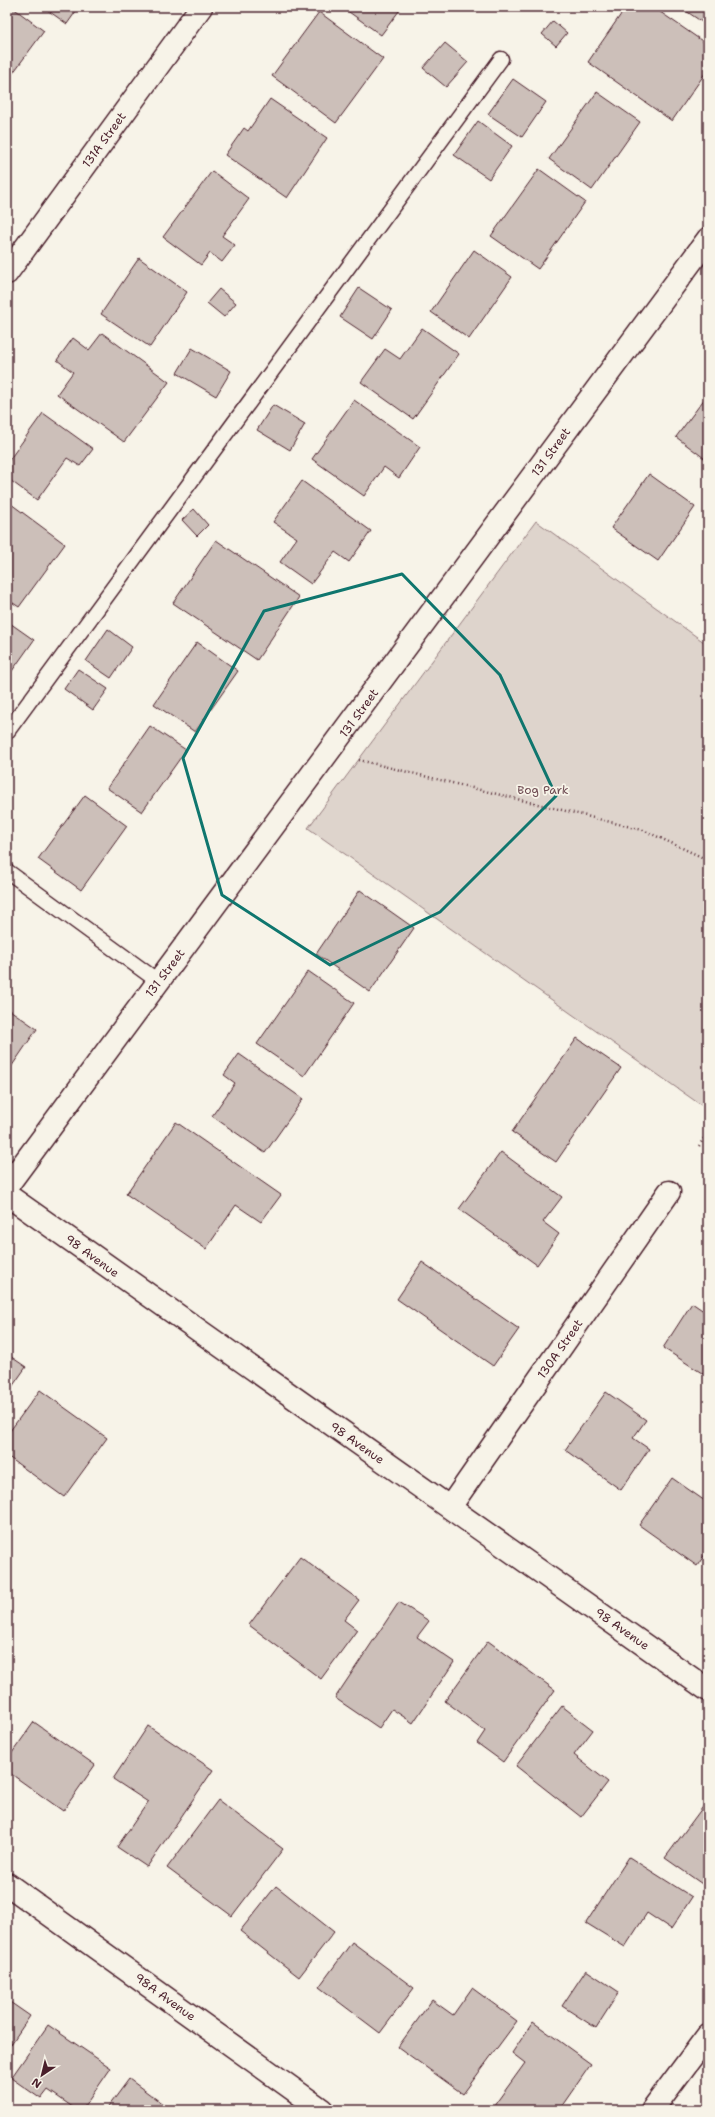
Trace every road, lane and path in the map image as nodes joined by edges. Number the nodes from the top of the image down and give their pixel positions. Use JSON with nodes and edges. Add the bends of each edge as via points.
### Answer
{"nodes":[{"id":1,"x":202,"y":7,"type":"edge"},
{"id":2,"x":501,"y":58,"type":"dead end"},
{"id":3,"x":708,"y":239,"type":"edge"},
{"id":4,"x":7,"y":273,"type":"edge"},
{"id":5,"x":7,"y":732,"type":"edge"},
{"id":6,"x":355,"y":759,"type":"dead end"},
{"id":7,"x":708,"y":860,"type":"edge"},
{"id":8,"x":7,"y":872,"type":"edge"},
{"id":9,"x":159,"y":982,"type":"junction"},
{"id":10,"x":708,"y":1132,"type":"edge"},
{"id":11,"x":699,"y":1146,"type":"dead end"},
{"id":12,"x":7,"y":1186,"type":"edge"},
{"id":13,"x":669,"y":1192,"type":"dead end"},
{"id":14,"x":7,"y":1195,"type":"edge"},
{"id":15,"x":450,"y":1506,"type":"junction"},
{"id":16,"x":708,"y":1690,"type":"edge"},
{"id":17,"x":7,"y":1884,"type":"edge"},
{"id":18,"x":708,"y":2035,"type":"edge"},
{"id":19,"x":322,"y":2110,"type":"edge"},
{"id":20,"x":652,"y":2110,"type":"edge"}],
"edges":[{"from":1,"to":4,"type":"street","name":"131A Street"},
{"from":2,"to":5,"type":"lane"},
{"from":3,"to":9,"type":"street","name":"131 Street"},
{"from":6,"to":7,"type":"path","via":[[643,830]]},
{"from":8,"to":9,"type":"lane"},
{"from":9,"to":12,"type":"street","name":"131 Street"},
{"from":10,"to":11,"type":"path"},
{"from":13,"to":15,"type":"street","name":"130A Street"},
{"from":14,"to":15,"type":"street","name":"98 Avenue","via":[[230,1355]]},
{"from":15,"to":16,"type":"street","name":"98 Avenue"},
{"from":17,"to":19,"type":"street","name":"98A Avenue"},
{"from":18,"to":20,"type":"street"}]}
